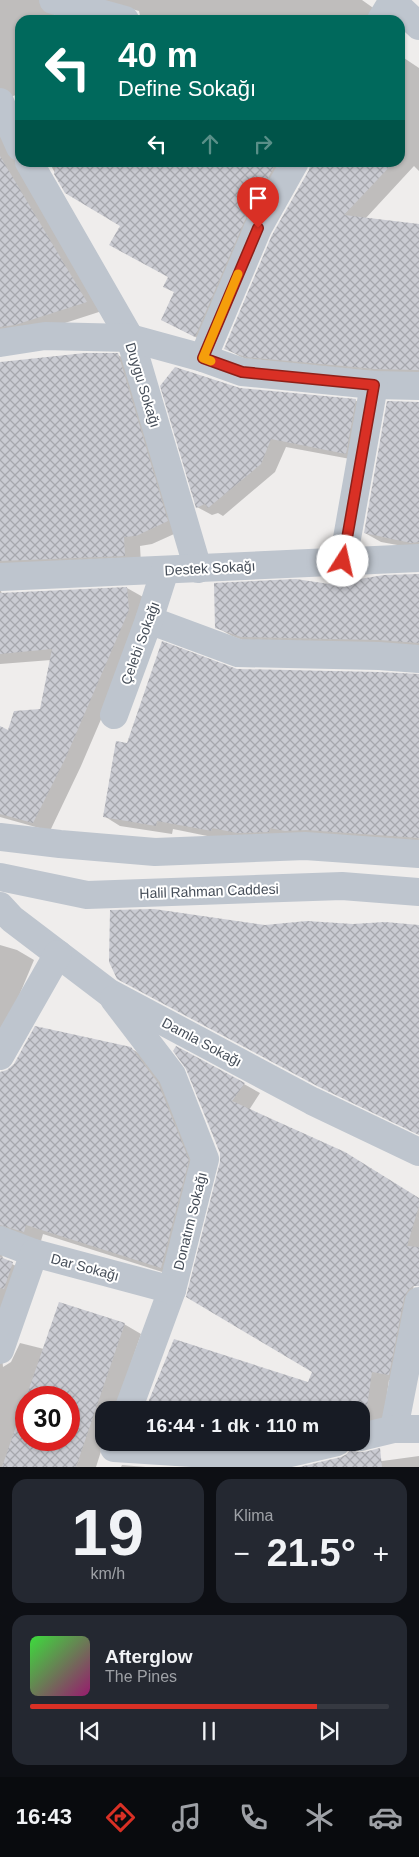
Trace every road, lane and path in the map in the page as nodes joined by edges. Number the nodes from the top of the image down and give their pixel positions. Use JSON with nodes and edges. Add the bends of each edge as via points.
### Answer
{"nodes":[{"id":1,"x":53,"y":0,"type":"edge"},
{"id":2,"x":389,"y":5,"type":"edge"},
{"id":3,"x":107,"y":15,"type":"edge"},
{"id":4,"x":403,"y":15,"type":"edge"},
{"id":5,"x":405,"y":16,"type":"edge"},
{"id":6,"x":419,"y":26,"type":"edge"},
{"id":7,"x":0,"y":102,"type":"edge"},
{"id":8,"x":15,"y":136,"type":"edge"},
{"id":9,"x":32,"y":167,"type":"edge"},
{"id":10,"x":292,"y":167,"type":"edge"},
{"id":11,"x":130,"y":338,"type":"junction"},
{"id":12,"x":0,"y":343,"type":"edge"},
{"id":13,"x":203,"y":358,"type":"junction"},
{"id":14,"x":374,"y":385,"type":"junction"},
{"id":15,"x":419,"y":386,"type":"edge"},
{"id":16,"x":419,"y":558,"type":"edge"},
{"id":17,"x":343,"y":561,"type":"junction"},
{"id":18,"x":198,"y":569,"type":"junction"},
{"id":19,"x":165,"y":570,"type":"junction"},
{"id":20,"x":0,"y":577,"type":"edge"},
{"id":21,"x":149,"y":620,"type":"junction"},
{"id":22,"x":419,"y":659,"type":"edge"},
{"id":23,"x":114,"y":715,"type":"dead end"},
{"id":24,"x":0,"y":837,"type":"edge"},
{"id":25,"x":419,"y":854,"type":"edge"},
{"id":26,"x":0,"y":877,"type":"edge"},
{"id":27,"x":419,"y":892,"type":"edge"},
{"id":28,"x":0,"y":906,"type":"edge"},
{"id":29,"x":58,"y":954,"type":"junction"},
{"id":30,"x":108,"y":992,"type":"junction"},
{"id":31,"x":0,"y":1056,"type":"edge"},
{"id":32,"x":419,"y":1152,"type":"edge"},
{"id":33,"x":0,"y":1240,"type":"edge"},
{"id":34,"x":34,"y":1253,"type":"junction"},
{"id":35,"x":172,"y":1290,"type":"junction"},
{"id":36,"x":419,"y":1301,"type":"edge"},
{"id":37,"x":0,"y":1350,"type":"edge"},
{"id":38,"x":131,"y":1401,"type":"edge"},
{"id":39,"x":407,"y":1429,"type":"edge"},
{"id":40,"x":370,"y":1435,"type":"edge"},
{"id":41,"x":299,"y":1451,"type":"edge"},
{"id":42,"x":113,"y":1453,"type":"edge"}],
"edges":[{"from":1,"to":3,"type":"street"},
{"from":2,"to":4,"type":"street"},
{"from":5,"to":6,"type":"street"},
{"from":7,"to":8,"type":"street"},
{"from":9,"to":11,"type":"street","name":"Duygu Sokağı"},
{"from":10,"to":13,"type":"street","via":[[258,228]]},
{"from":11,"to":12,"type":"street","via":[[45,336]]},
{"from":11,"to":13,"type":"street"},
{"from":11,"to":18,"type":"street","name":"Duygu Sokağı"},
{"from":13,"to":14,"type":"street","via":[[242,372]]},
{"from":14,"to":15,"type":"street"},
{"from":14,"to":17,"type":"street"},
{"from":16,"to":17,"type":"street","name":"Destek Sokağı"},
{"from":17,"to":18,"type":"street","name":"Destek Sokağı"},
{"from":18,"to":19,"type":"street","name":"Destek Sokağı"},
{"from":19,"to":20,"type":"street","name":"Destek Sokağı"},
{"from":19,"to":21,"type":"street","name":"Çelebi Sokağı"},
{"from":21,"to":22,"type":"street","via":[[238,653]]},
{"from":21,"to":23,"type":"street","name":"Çelebi Sokağı"},
{"from":24,"to":25,"type":"street","via":[[155,852],[306,846]]},
{"from":26,"to":27,"type":"street","name":"Halil Rahman Caddesi","via":[[87,895],[342,886]]},
{"from":28,"to":29,"type":"street","name":"Damla Sokağı"},
{"from":29,"to":30,"type":"street","name":"Damla Sokağı"},
{"from":29,"to":31,"type":"street"},
{"from":30,"to":32,"type":"street","name":"Damla Sokağı","via":[[312,1101]]},
{"from":30,"to":35,"type":"street","name":"Donatım Sokağı","via":[[172,1075],[205,1159]]},
{"from":33,"to":34,"type":"street","name":"Dar Sokağı"},
{"from":34,"to":35,"type":"street","name":"Dar Sokağı"},
{"from":34,"to":37,"type":"street"},
{"from":35,"to":38,"type":"street","name":"Donatım Sokağı"},
{"from":36,"to":39,"type":"street"},
{"from":39,"to":40,"type":"street"},
{"from":41,"to":42,"type":"street","via":[[269,1458]]}]}
